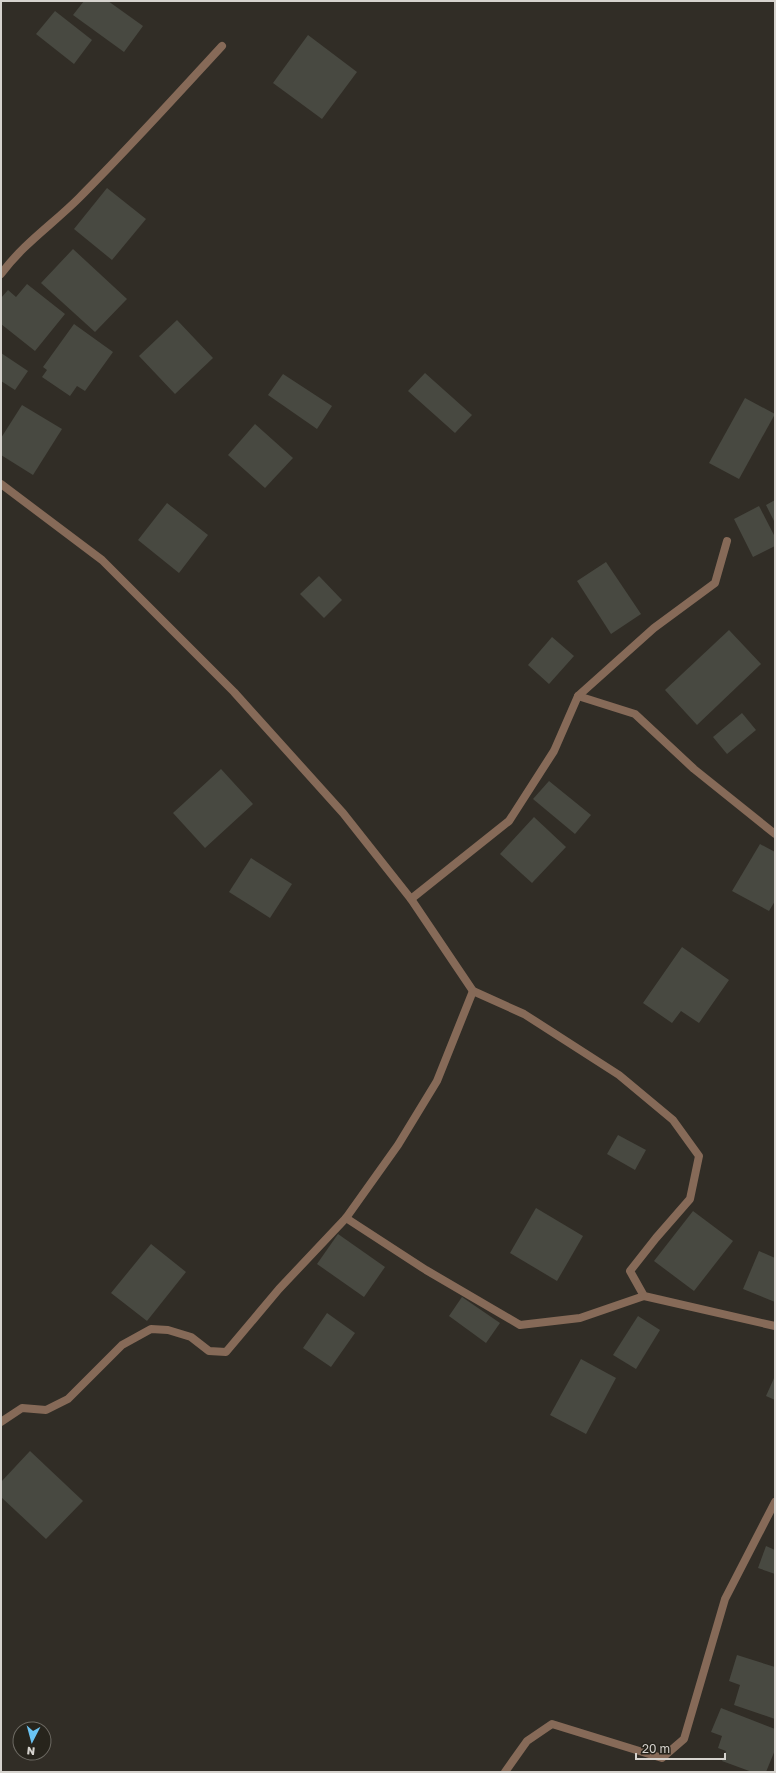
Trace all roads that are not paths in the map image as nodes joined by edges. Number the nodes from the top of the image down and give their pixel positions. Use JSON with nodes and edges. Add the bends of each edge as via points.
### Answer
{"nodes":[{"id":1,"x":222,"y":46,"type":"dead end"},
{"id":2,"x":1,"y":274,"type":"edge"},
{"id":3,"x":1,"y":484,"type":"edge"},
{"id":4,"x":727,"y":541,"type":"dead end"},
{"id":5,"x":578,"y":696,"type":"junction"},
{"id":6,"x":775,"y":834,"type":"edge"},
{"id":7,"x":411,"y":898,"type":"junction"},
{"id":8,"x":473,"y":991,"type":"junction"},
{"id":9,"x":346,"y":1218,"type":"junction"},
{"id":10,"x":644,"y":1296,"type":"junction"},
{"id":11,"x":775,"y":1326,"type":"edge"},
{"id":12,"x":1,"y":1422,"type":"edge"},
{"id":13,"x":775,"y":1502,"type":"edge"},
{"id":14,"x":505,"y":1772,"type":"edge"}],
"edges":[{"from":1,"to":2,"type":"street","via":[[77,200],[13,257]]},
{"from":3,"to":7,"type":"street","via":[[102,560],[212,670],[343,813]]},
{"from":4,"to":5,"type":"street","via":[[715,583],[654,628]]},
{"from":5,"to":6,"type":"street","via":[[635,714],[694,768]]},
{"from":5,"to":7,"type":"street","via":[[554,751],[509,820]]},
{"from":7,"to":8,"type":"street"},
{"from":8,"to":9,"type":"street","via":[[437,1081],[398,1145]]},
{"from":8,"to":10,"type":"street","via":[[524,1014],[619,1075],[673,1120],[699,1156],[690,1199],[630,1271]]},
{"from":9,"to":10,"type":"street","via":[[426,1270],[520,1325],[580,1318]]},
{"from":9,"to":12,"type":"street","via":[[279,1289],[226,1352],[209,1351],[192,1337],[168,1330],[151,1329],[122,1345],[68,1399],[46,1410],[22,1408]]},
{"from":10,"to":11,"type":"street"},
{"from":13,"to":14,"type":"street","via":[[725,1599],[684,1739],[662,1758],[552,1724],[527,1741]]}]}
